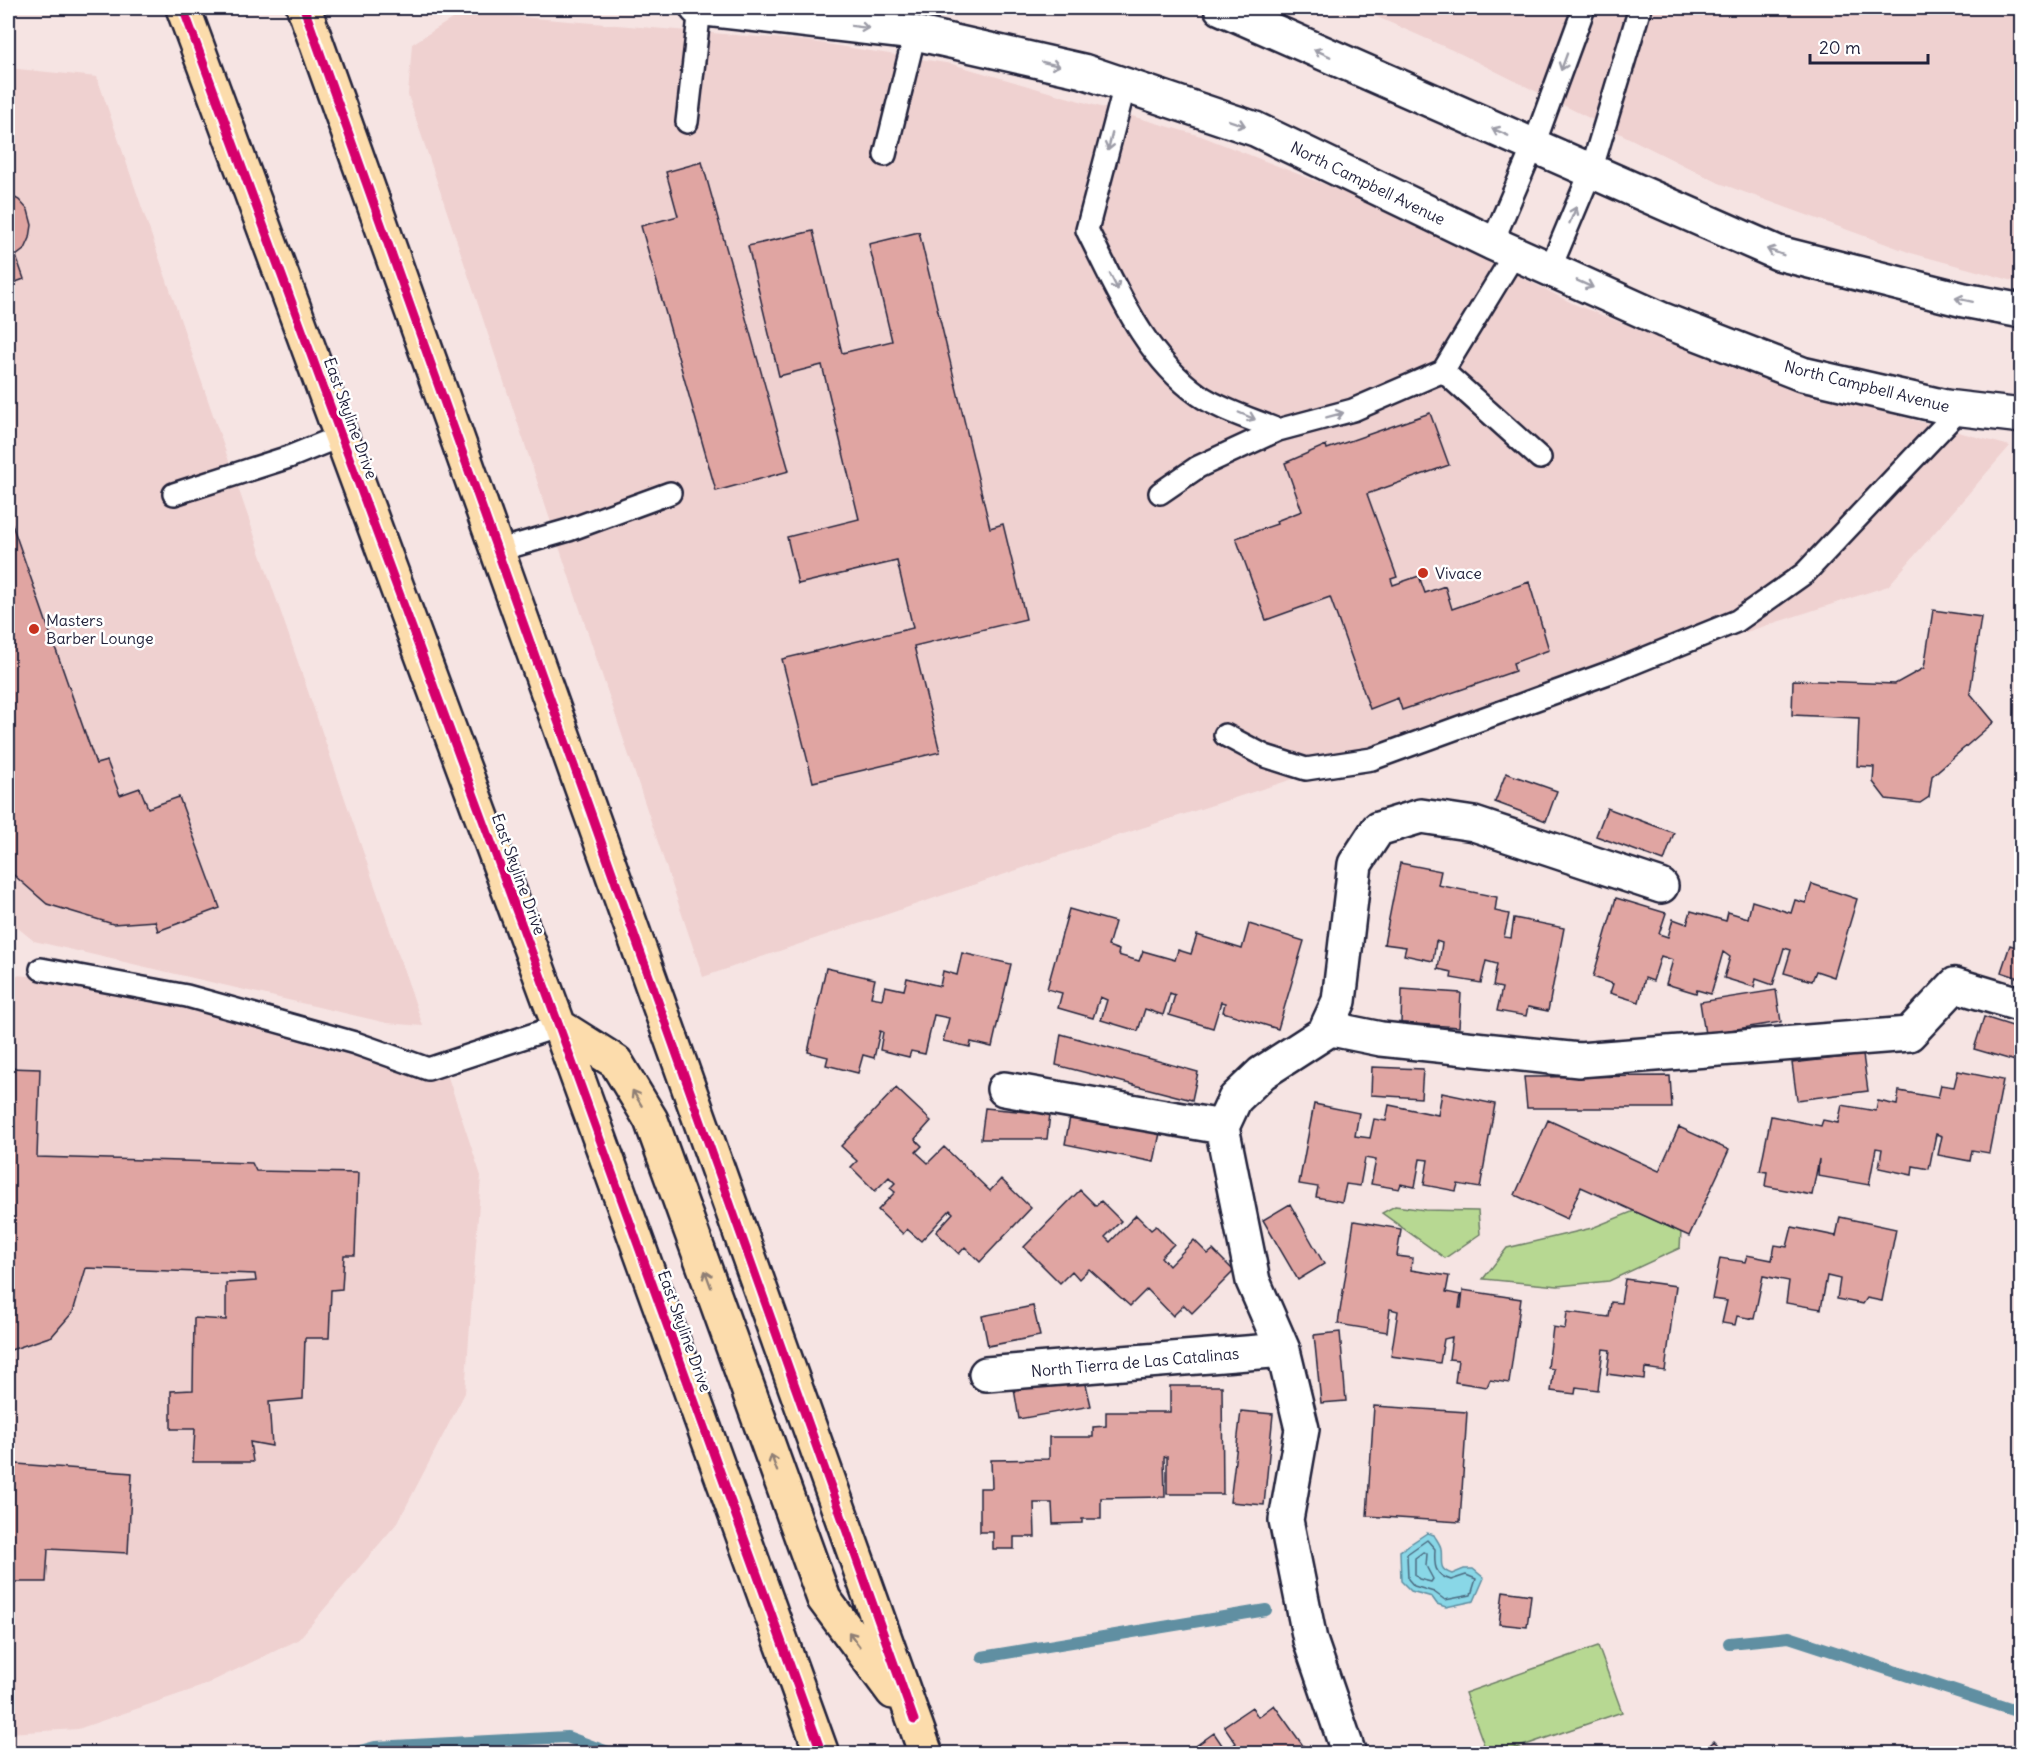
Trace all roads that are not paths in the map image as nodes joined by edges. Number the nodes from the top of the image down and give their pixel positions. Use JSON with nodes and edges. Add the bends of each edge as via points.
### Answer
{"nodes":[{"id":1,"x":183,"y":8,"type":"edge"},
{"id":2,"x":304,"y":8,"type":"edge"},
{"id":3,"x":699,"y":8,"type":"edge"},
{"id":4,"x":1221,"y":8,"type":"edge"},
{"id":5,"x":1584,"y":8,"type":"edge"},
{"id":6,"x":1640,"y":8,"type":"edge"},
{"id":7,"x":915,"y":33,"type":"junction"},
{"id":8,"x":1125,"y":85,"type":"junction"},
{"id":9,"x":687,"y":122,"type":"dead end"},
{"id":10,"x":1533,"y":147,"type":"junction"},
{"id":11,"x":885,"y":155,"type":"dead end"},
{"id":12,"x":1592,"y":171,"type":"junction"},
{"id":13,"x":1504,"y":248,"type":"junction"},
{"id":14,"x":1550,"y":269,"type":"junction"},
{"id":15,"x":2022,"y":311,"type":"edge"},
{"id":16,"x":1443,"y":371,"type":"junction"},
{"id":17,"x":1960,"y":409,"type":"junction"},
{"id":18,"x":2022,"y":416,"type":"edge"},
{"id":19,"x":1278,"y":430,"type":"junction"},
{"id":20,"x":341,"y":436,"type":"junction"},
{"id":21,"x":1540,"y":458,"type":"dead end"},
{"id":22,"x":670,"y":493,"type":"dead end"},
{"id":23,"x":174,"y":494,"type":"dead end"},
{"id":24,"x":1160,"y":494,"type":"dead end"},
{"id":25,"x":496,"y":551,"type":"junction"},
{"id":26,"x":1225,"y":735,"type":"dead end"},
{"id":27,"x":1661,"y":886,"type":"dead end"},
{"id":28,"x":41,"y":969,"type":"dead end"},
{"id":29,"x":2022,"y":1005,"type":"edge"},
{"id":30,"x":559,"y":1026,"type":"junction"},
{"id":31,"x":1327,"y":1028,"type":"junction"},
{"id":32,"x":1004,"y":1089,"type":"dead end"},
{"id":33,"x":1222,"y":1127,"type":"junction"},
{"id":34,"x":1283,"y":1350,"type":"junction"},
{"id":35,"x":986,"y":1374,"type":"dead end"},
{"id":36,"x":914,"y":1720,"type":"junction"},
{"id":37,"x":822,"y":1754,"type":"edge"},
{"id":38,"x":926,"y":1754,"type":"edge"},
{"id":39,"x":1349,"y":1754,"type":"edge"}],
"edges":[{"from":1,"to":20,"type":"main road","name":"East Skyline Drive"},
{"from":2,"to":25,"type":"main road"},
{"from":3,"to":7,"type":"street","name":"North Campbell Avenue","one_way":true},
{"from":3,"to":9,"type":"lane"},
{"from":10,"to":4,"type":"street","one_way":true},
{"from":5,"to":10,"type":"lane","one_way":true},
{"from":6,"to":12,"type":"lane"},
{"from":7,"to":8,"type":"street","name":"North Campbell Avenue","one_way":true,"via":[[1083,71]]},
{"from":7,"to":11,"type":"lane"},
{"from":8,"to":13,"type":"street","name":"North Campbell Avenue","one_way":true,"via":[[1255,129]]},
{"from":8,"to":19,"type":"lane","one_way":true,"via":[[1087,230],[1125,304],[1161,362],[1200,396]]},
{"from":10,"to":12,"type":"street"},
{"from":10,"to":13,"type":"lane"},
{"from":14,"to":12,"type":"lane","one_way":true},
{"from":15,"to":12,"type":"street","one_way":true,"via":[[1778,254]]},
{"from":13,"to":14,"type":"street","name":"North Campbell Avenue"},
{"from":13,"to":16,"type":"lane"},
{"from":14,"to":17,"type":"street","name":"North Campbell Avenue","one_way":true,"via":[[1663,320],[1802,374]]},
{"from":19,"to":16,"type":"lane","one_way":true,"via":[[1353,410]]},
{"from":16,"to":21,"type":"lane"},
{"from":17,"to":18,"type":"street","name":"North Campbell Avenue"},
{"from":17,"to":26,"type":"lane","via":[[1805,573],[1737,621],[1619,669],[1372,759],[1306,769],[1265,756]]},
{"from":19,"to":24,"type":"lane","via":[[1198,467]]},
{"from":20,"to":23,"type":"lane"},
{"from":20,"to":30,"type":"main road","name":"East Skyline Drive"},
{"from":22,"to":25,"type":"lane","via":[[569,530]]},
{"from":25,"to":36,"type":"main road"},
{"from":27,"to":31,"type":"street","via":[[1474,824],[1421,816],[1378,829],[1355,864],[1339,1001]]},
{"from":28,"to":30,"type":"lane","via":[[187,996],[355,1043],[428,1069]]},
{"from":29,"to":31,"type":"street","via":[[1955,985],[1909,1034],[1579,1060],[1381,1039]]},
{"from":36,"to":30,"type":"main road","one_way":true,"via":[[824,1599],[651,1120],[616,1062]]},
{"from":30,"to":37,"type":"main road","name":"East Skyline Drive"},
{"from":31,"to":33,"type":"street","via":[[1262,1072],[1235,1100]]},
{"from":32,"to":33,"type":"street"},
{"from":33,"to":34,"type":"street","via":[[1253,1281]]},
{"from":34,"to":35,"type":"street","name":"North Tierra de Las Catalinas"},
{"from":34,"to":39,"type":"street","via":[[1302,1429],[1286,1520],[1310,1640]]},
{"from":36,"to":38,"type":"main road"}]}
